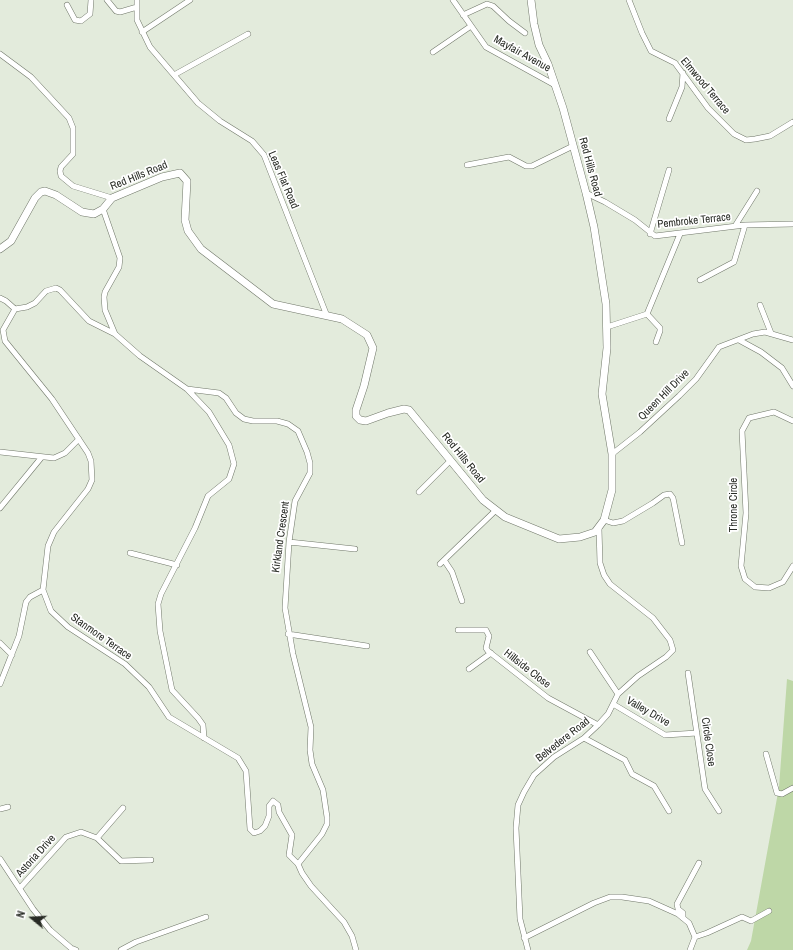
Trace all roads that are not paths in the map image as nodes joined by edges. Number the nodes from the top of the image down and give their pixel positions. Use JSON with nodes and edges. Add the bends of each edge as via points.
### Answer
{"nodes":[{"id":1,"x":91,"y":0,"type":"edge"},
{"id":2,"x":107,"y":0,"type":"edge"},
{"id":3,"x":137,"y":0,"type":"edge"},
{"id":4,"x":190,"y":0,"type":"edge"},
{"id":5,"x":453,"y":0,"type":"edge"},
{"id":6,"x":531,"y":0,"type":"edge"},
{"id":7,"x":628,"y":0,"type":"edge"},
{"id":8,"x":67,"y":5,"type":"dead end"},
{"id":9,"x":137,"y":7,"type":"junction"},
{"id":10,"x":463,"y":14,"type":"junction"},
{"id":11,"x":470,"y":26,"type":"junction"},
{"id":12,"x":142,"y":32,"type":"junction"},
{"id":13,"x":525,"y":33,"type":"dead end"},
{"id":14,"x":248,"y":34,"type":"dead end"},
{"id":15,"x":433,"y":52,"type":"dead end"},
{"id":16,"x":0,"y":54,"type":"edge"},
{"id":17,"x":683,"y":73,"type":"junction"},
{"id":18,"x":174,"y":76,"type":"junction"},
{"id":19,"x":556,"y":85,"type":"junction"},
{"id":20,"x":669,"y":119,"type":"dead end"},
{"id":21,"x":793,"y":122,"type":"edge"},
{"id":22,"x":573,"y":146,"type":"junction"},
{"id":23,"x":467,"y":165,"type":"dead end"},
{"id":24,"x":669,"y":170,"type":"dead end"},
{"id":25,"x":757,"y":191,"type":"dead end"},
{"id":26,"x":586,"y":193,"type":"junction"},
{"id":27,"x":112,"y":198,"type":"junction"},
{"id":28,"x":103,"y":209,"type":"junction"},
{"id":29,"x":793,"y":224,"type":"edge"},
{"id":30,"x":745,"y":225,"type":"junction"},
{"id":31,"x":735,"y":226,"type":"junction"},
{"id":32,"x":650,"y":234,"type":"junction"},
{"id":33,"x":680,"y":234,"type":"junction"},
{"id":34,"x":1,"y":247,"type":"edge"},
{"id":35,"x":700,"y":280,"type":"dead end"},
{"id":36,"x":0,"y":298,"type":"edge"},
{"id":37,"x":760,"y":305,"type":"dead end"},
{"id":38,"x":15,"y":309,"type":"junction"},
{"id":39,"x":647,"y":314,"type":"junction"},
{"id":40,"x":327,"y":316,"type":"junction"},
{"id":41,"x":607,"y":327,"type":"junction"},
{"id":42,"x":771,"y":333,"type":"junction"},
{"id":43,"x":115,"y":334,"type":"junction"},
{"id":44,"x":739,"y":340,"type":"junction"},
{"id":45,"x":793,"y":340,"type":"edge"},
{"id":46,"x":656,"y":342,"type":"dead end"},
{"id":47,"x":793,"y":386,"type":"edge"},
{"id":48,"x":187,"y":389,"type":"junction"},
{"id":49,"x":793,"y":421,"type":"edge"},
{"id":50,"x":78,"y":439,"type":"junction"},
{"id":51,"x":0,"y":452,"type":"edge"},
{"id":52,"x":612,"y":454,"type":"junction"},
{"id":53,"x":41,"y":458,"type":"junction"},
{"id":54,"x":450,"y":461,"type":"junction"},
{"id":55,"x":419,"y":492,"type":"dead end"},
{"id":56,"x":0,"y":508,"type":"edge"},
{"id":57,"x":495,"y":511,"type":"junction"},
{"id":58,"x":604,"y":520,"type":"junction"},
{"id":59,"x":599,"y":529,"type":"junction"},
{"id":60,"x":289,"y":542,"type":"junction"},
{"id":61,"x":682,"y":543,"type":"dead end"},
{"id":62,"x":355,"y":549,"type":"dead end"},
{"id":63,"x":130,"y":553,"type":"dead end"},
{"id":64,"x":444,"y":560,"type":"junction"},
{"id":65,"x":440,"y":564,"type":"dead end"},
{"id":66,"x":177,"y":565,"type":"junction"},
{"id":67,"x":793,"y":566,"type":"edge"},
{"id":68,"x":43,"y":590,"type":"junction"},
{"id":69,"x":462,"y":601,"type":"dead end"},
{"id":70,"x":458,"y":630,"type":"dead end"},
{"id":71,"x":288,"y":634,"type":"junction"},
{"id":72,"x":0,"y":643,"type":"edge"},
{"id":73,"x":367,"y":646,"type":"dead end"},
{"id":74,"x":590,"y":652,"type":"dead end"},
{"id":75,"x":491,"y":654,"type":"junction"},
{"id":76,"x":12,"y":655,"type":"junction"},
{"id":77,"x":469,"y":669,"type":"dead end"},
{"id":78,"x":688,"y":673,"type":"dead end"},
{"id":79,"x":0,"y":684,"type":"edge"},
{"id":80,"x":618,"y":694,"type":"junction"},
{"id":81,"x":613,"y":704,"type":"junction"},
{"id":82,"x":598,"y":725,"type":"junction"},
{"id":83,"x":697,"y":734,"type":"junction"},
{"id":84,"x":204,"y":738,"type":"junction"},
{"id":85,"x":584,"y":738,"type":"junction"},
{"id":86,"x":766,"y":754,"type":"dead end"},
{"id":87,"x":793,"y":788,"type":"edge"},
{"id":88,"x":8,"y":807,"type":"dead end"},
{"id":89,"x":123,"y":808,"type":"dead end"},
{"id":90,"x":0,"y":809,"type":"edge"},
{"id":91,"x":669,"y":811,"type":"dead end"},
{"id":92,"x":719,"y":811,"type":"dead end"},
{"id":93,"x":96,"y":838,"type":"junction"},
{"id":94,"x":0,"y":859,"type":"edge"},
{"id":95,"x":151,"y":860,"type":"dead end"},
{"id":96,"x":699,"y":863,"type":"dead end"},
{"id":97,"x":298,"y":864,"type":"junction"},
{"id":98,"x":20,"y":888,"type":"junction"},
{"id":99,"x":769,"y":911,"type":"dead end"},
{"id":100,"x":206,"y":917,"type":"dead end"},
{"id":101,"x":683,"y":918,"type":"junction"},
{"id":102,"x":695,"y":937,"type":"junction"},
{"id":103,"x":524,"y":938,"type":"junction"},
{"id":104,"x":76,"y":950,"type":"edge"},
{"id":105,"x":121,"y":950,"type":"edge"},
{"id":106,"x":356,"y":950,"type":"edge"},
{"id":107,"x":528,"y":950,"type":"edge"},
{"id":108,"x":690,"y":950,"type":"edge"}],
"edges":[{"from":1,"to":8,"type":"street","via":[[90,14],[81,21],[75,20]]},
{"from":2,"to":9,"type":"street","via":[[120,12]]},
{"from":3,"to":9,"type":"street","name":"Leas Flat Road"},
{"from":4,"to":12,"type":"street"},
{"from":5,"to":10,"type":"street","name":"Mayfair Avenue"},
{"from":6,"to":19,"type":"main road","name":"Red Hills Road","via":[[539,45]]},
{"from":7,"to":17,"type":"street","name":"Elmwood Terrace","via":[[651,51],[675,63]]},
{"from":9,"to":12,"type":"street","name":"Leas Flat Road","via":[[137,20]]},
{"from":10,"to":11,"type":"street","name":"Mayfair Avenue"},
{"from":10,"to":13,"type":"street","via":[[487,4],[493,6]]},
{"from":11,"to":15,"type":"street"},
{"from":11,"to":19,"type":"street","name":"Mayfair Avenue","via":[[486,47]]},
{"from":12,"to":18,"type":"street","name":"Leas Flat Road","via":[[150,47]]},
{"from":14,"to":18,"type":"street"},
{"from":16,"to":27,"type":"street","via":[[31,77],[69,118],[73,128],[74,154],[61,167],[61,176],[73,186]]},
{"from":17,"to":20,"type":"street","via":[[682,87]]},
{"from":17,"to":21,"type":"street","name":"Elmwood Terrace","via":[[708,108],[734,134],[746,140],[770,136]]},
{"from":18,"to":40,"type":"street","name":"Leas Flat Road","via":[[198,103],[220,121],[252,141],[264,156]]},
{"from":19,"to":22,"type":"main road","name":"Red Hills Road"},
{"from":22,"to":23,"type":"street","via":[[532,166],[526,166],[509,157]]},
{"from":22,"to":26,"type":"main road","name":"Red Hills Road"},
{"from":24,"to":32,"type":"street"},
{"from":25,"to":31,"type":"street"},
{"from":26,"to":32,"type":"street","name":"Pembroke Terrace","via":[[635,220]]},
{"from":26,"to":41,"type":"main road","name":"Red Hills Road","via":[[594,227]]},
{"from":27,"to":28,"type":"main road","name":"Red Hills Road"},
{"from":27,"to":40,"type":"main road","name":"Red Hills Road","via":[[162,177],[180,173],[186,181],[184,220],[188,231],[201,249],[273,304]]},
{"from":28,"to":34,"type":"main road","via":[[90,215],[72,207],[56,195],[41,192],[11,241]]},
{"from":28,"to":43,"type":"street","via":[[120,258],[119,267],[104,297],[105,310]]},
{"from":29,"to":30,"type":"street","name":"Pembroke Terrace"},
{"from":30,"to":31,"type":"street","name":"Pembroke Terrace"},
{"from":30,"to":35,"type":"street","via":[[734,262]]},
{"from":31,"to":33,"type":"street","name":"Pembroke Terrace"},
{"from":32,"to":33,"type":"street","name":"Pembroke Terrace"},
{"from":33,"to":39,"type":"street"},
{"from":36,"to":38,"type":"street"},
{"from":37,"to":42,"type":"street"},
{"from":38,"to":43,"type":"street","via":[[27,308],[46,291],[56,288],[89,320]]},
{"from":38,"to":50,"type":"street","name":"Stanmore Terrace","via":[[3,330],[4,341],[52,399]]},
{"from":39,"to":41,"type":"street"},
{"from":39,"to":46,"type":"street","via":[[660,328]]},
{"from":40,"to":54,"type":"main road","name":"Red Hills Road","via":[[342,319],[363,332],[370,339],[373,348],[356,416],[366,421],[398,410],[409,410]]},
{"from":41,"to":52,"type":"main road","name":"Red Hills Road","via":[[602,394]]},
{"from":42,"to":44,"type":"street","name":"Queen Hill Drive","via":[[753,334]]},
{"from":42,"to":45,"type":"street","name":"Queen Hill Drive"},
{"from":43,"to":48,"type":"street","via":[[140,356]]},
{"from":44,"to":47,"type":"street","via":[[782,368]]},
{"from":44,"to":52,"type":"street","name":"Queen Hill Drive","via":[[718,347],[696,379],[640,432]]},
{"from":48,"to":60,"type":"street","name":"Kirkland Crescent","via":[[219,393],[244,419],[288,424],[298,431],[307,452],[310,473],[295,501]]},
{"from":48,"to":66,"type":"street","via":[[210,412],[229,445],[234,464],[229,478],[208,496]]},
{"from":49,"to":67,"type":"street","name":"Throne Circle","via":[[774,412],[749,418],[742,431],[746,513],[741,566],[745,579],[755,586],[769,588],[783,582]]},
{"from":50,"to":53,"type":"street","via":[[61,456]]},
{"from":50,"to":68,"type":"street","name":"Stanmore Terrace","via":[[88,452],[92,480],[88,489],[54,532],[48,546]]},
{"from":51,"to":53,"type":"street"},
{"from":52,"to":58,"type":"main road","name":"Red Hills Road","via":[[612,490]]},
{"from":53,"to":56,"type":"street"},
{"from":54,"to":55,"type":"street"},
{"from":54,"to":57,"type":"main road","name":"Red Hills Road"},
{"from":57,"to":59,"type":"main road","name":"Red Hills Road","via":[[519,524],[559,539],[580,538]]},
{"from":57,"to":64,"type":"street"},
{"from":58,"to":59,"type":"main road","name":"Red Hills Road"},
{"from":58,"to":61,"type":"street","via":[[613,523],[623,521],[664,495],[670,494]]},
{"from":59,"to":80,"type":"street","name":"Belvedere Road","via":[[600,563],[604,575],[610,584],[653,618],[673,646],[673,650],[666,657],[638,676]]},
{"from":60,"to":62,"type":"street"},
{"from":60,"to":71,"type":"street","name":"Kirkland Crescent","via":[[284,592]]},
{"from":63,"to":66,"type":"street"},
{"from":64,"to":65,"type":"street"},
{"from":64,"to":69,"type":"street","via":[[452,572]]},
{"from":66,"to":84,"type":"street","via":[[160,599],[160,631],[172,690],[203,725]]},
{"from":68,"to":76,"type":"street","via":[[26,602]]},
{"from":68,"to":84,"type":"street","name":"Stanmore Terrace","via":[[56,618],[125,664],[149,687],[169,717]]},
{"from":70,"to":75,"type":"street","name":"Hillside Close","via":[[486,630],[489,636],[486,648]]},
{"from":71,"to":73,"type":"street"},
{"from":71,"to":97,"type":"street","name":"Kirkland Crescent","via":[[311,727],[312,764],[323,790],[328,817],[322,834]]},
{"from":72,"to":76,"type":"street"},
{"from":74,"to":80,"type":"street"},
{"from":75,"to":77,"type":"street"},
{"from":75,"to":82,"type":"street","name":"Hillside Close","via":[[548,698]]},
{"from":76,"to":79,"type":"street"},
{"from":78,"to":83,"type":"street","name":"Circle Close"},
{"from":80,"to":81,"type":"street","name":"Belvedere Road"},
{"from":81,"to":82,"type":"street","name":"Belvedere Road"},
{"from":81,"to":83,"type":"street","name":"Valley Drive","via":[[665,735]]},
{"from":82,"to":85,"type":"street","name":"Belvedere Road"},
{"from":83,"to":92,"type":"street","name":"Circle Close","via":[[705,789]]},
{"from":84,"to":97,"type":"street","name":"Stanmore Terrace","via":[[238,758],[246,771],[250,829],[254,833],[264,826],[269,816],[269,806],[273,801],[278,805],[279,812],[292,835],[289,855]]},
{"from":85,"to":91,"type":"street","via":[[625,760],[632,774],[654,786]]},
{"from":85,"to":103,"type":"street","name":"Belvedere Road","via":[[554,757],[534,775],[518,805],[517,880]]},
{"from":86,"to":87,"type":"street","via":[[777,793],[782,794]]},
{"from":88,"to":90,"type":"street"},
{"from":89,"to":93,"type":"street"},
{"from":93,"to":95,"type":"street","name":"Astoria Drive","via":[[121,861]]},
{"from":93,"to":98,"type":"street","name":"Astoria Drive","via":[[81,832],[66,837]]},
{"from":94,"to":98,"type":"street"},
{"from":96,"to":101,"type":"street","via":[[677,904],[678,909],[683,912]]},
{"from":97,"to":106,"type":"street","via":[[311,886],[344,922]]},
{"from":98,"to":104,"type":"street","via":[[50,930]]},
{"from":99,"to":102,"type":"street","via":[[751,921],[742,917]]},
{"from":100,"to":105,"type":"street","via":[[136,942]]},
{"from":101,"to":102,"type":"street","via":[[689,923]]},
{"from":101,"to":103,"type":"street","via":[[649,902],[610,897]]},
{"from":102,"to":108,"type":"street"},
{"from":103,"to":107,"type":"street","name":"Belvedere Road"}]}
